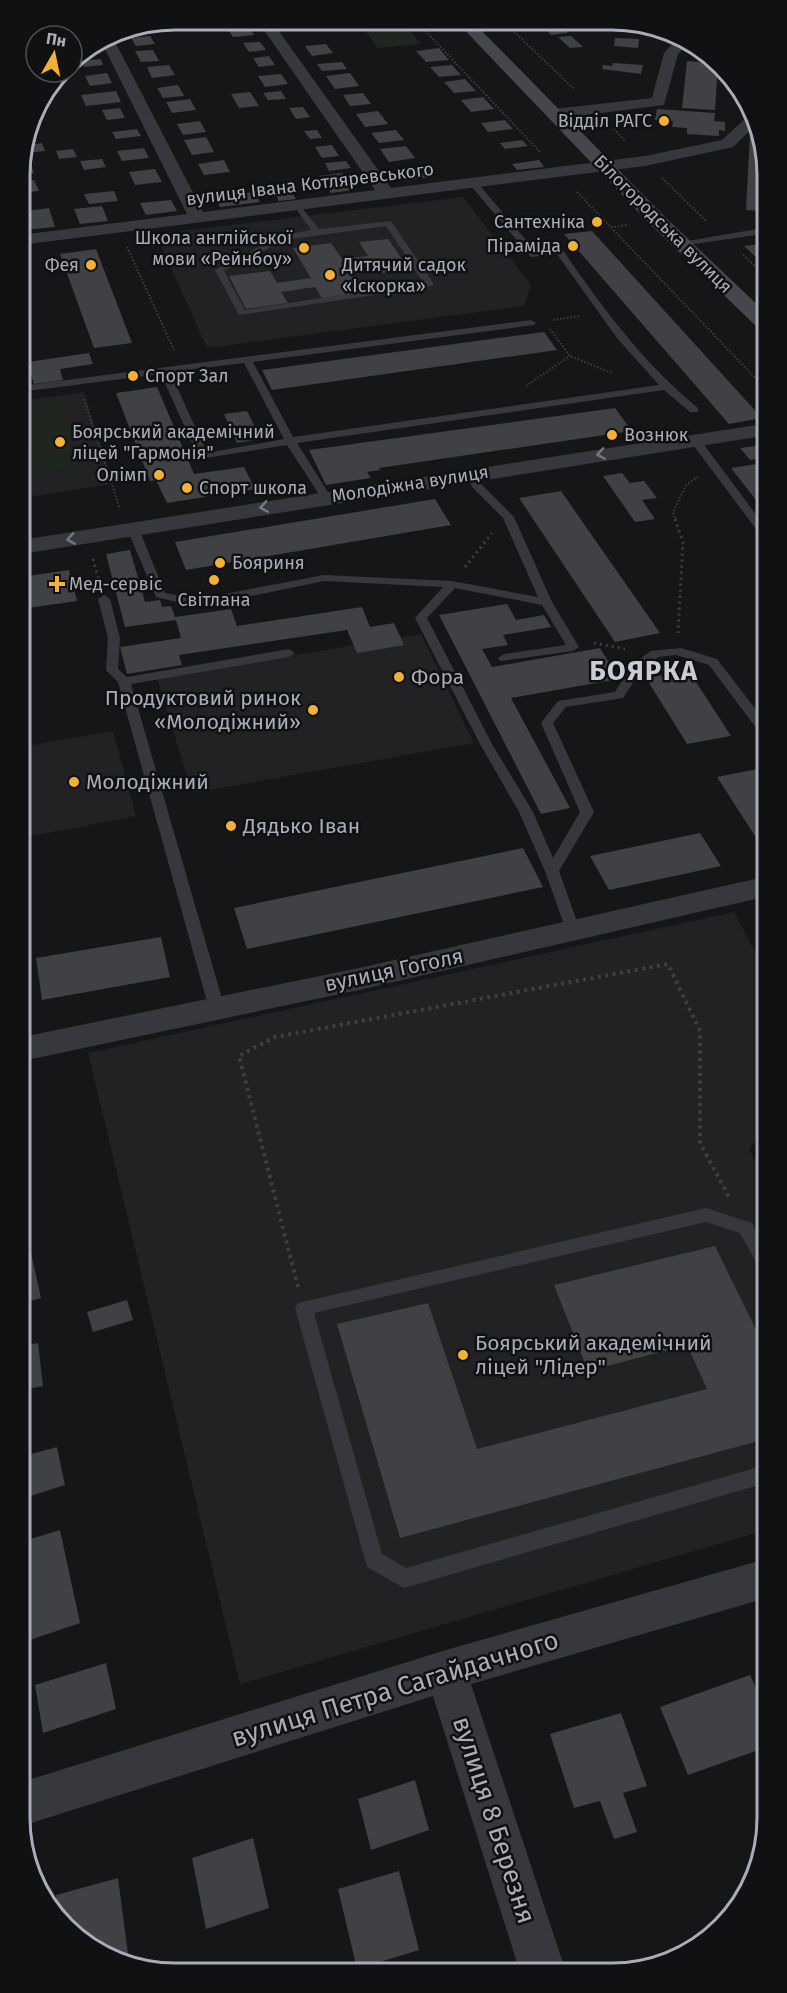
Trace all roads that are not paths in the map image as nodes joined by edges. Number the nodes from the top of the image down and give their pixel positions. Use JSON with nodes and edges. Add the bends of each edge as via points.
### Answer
{"nodes":[{"id":1,"x":271,"y":30,"type":"edge"},
{"id":2,"x":472,"y":30,"type":"edge"},
{"id":3,"x":110,"y":45,"type":"edge"},
{"id":4,"x":678,"y":46,"type":"edge"},
{"id":5,"x":554,"y":114,"type":"junction"},
{"id":6,"x":747,"y":124,"type":"edge"},
{"id":7,"x":605,"y":167,"type":"junction"},
{"id":8,"x":474,"y":184,"type":"junction"},
{"id":9,"x":387,"y":195,"type":"junction"},
{"id":10,"x":298,"y":206,"type":"junction"},
{"id":11,"x":198,"y":218,"type":"junction"},
{"id":12,"x":317,"y":232,"type":"junction"},
{"id":13,"x":757,"y":232,"type":"edge"},
{"id":14,"x":30,"y":239,"type":"edge"},
{"id":15,"x":680,"y":243,"type":"junction"},
{"id":16,"x":757,"y":316,"type":"edge"},
{"id":17,"x":531,"y":323,"type":"dead end"},
{"id":18,"x":248,"y":359,"type":"junction"},
{"id":19,"x":164,"y":370,"type":"junction"},
{"id":20,"x":664,"y":387,"type":"junction"},
{"id":21,"x":30,"y":388,"type":"edge"},
{"id":22,"x":694,"y":410,"type":"dead end"},
{"id":23,"x":757,"y":431,"type":"edge"},
{"id":24,"x":695,"y":440,"type":"junction"},
{"id":25,"x":291,"y":441,"type":"junction"},
{"id":26,"x":472,"y":475,"type":"junction"},
{"id":27,"x":326,"y":497,"type":"junction"},
{"id":28,"x":757,"y":523,"type":"edge"},
{"id":29,"x":128,"y":524,"type":"junction"},
{"id":30,"x":30,"y":545,"type":"edge"},
{"id":31,"x":452,"y":584,"type":"junction"},
{"id":32,"x":104,"y":599,"type":"road end"},
{"id":33,"x":546,"y":602,"type":"junction"},
{"id":34,"x":289,"y":653,"type":"dead end"},
{"id":35,"x":504,"y":658,"type":"dead end"},
{"id":36,"x":124,"y":681,"type":"junction"},
{"id":37,"x":757,"y":720,"type":"edge"},
{"id":38,"x":552,"y":871,"type":"junction"},
{"id":39,"x":757,"y":889,"type":"edge"},
{"id":40,"x":573,"y":930,"type":"junction"},
{"id":41,"x":217,"y":1009,"type":"junction"},
{"id":42,"x":30,"y":1047,"type":"edge"},
{"id":43,"x":757,"y":1248,"type":"edge"},
{"id":44,"x":757,"y":1477,"type":"edge"},
{"id":45,"x":757,"y":1582,"type":"edge"},
{"id":46,"x":446,"y":1671,"type":"junction"},
{"id":47,"x":30,"y":1801,"type":"edge"},
{"id":48,"x":540,"y":1963,"type":"edge"}],
"edges":[{"from":1,"to":9,"type":"street"},
{"from":2,"to":5,"type":"street","name":"Білогородська вулиця"},
{"from":3,"to":11,"type":"street"},
{"from":4,"to":5,"type":"street","via":[[671,53],[658,102]]},
{"from":5,"to":7,"type":"street","name":"Білогородська вулиця"},
{"from":6,"to":7,"type":"street","name":"вулиця Івана Котляревського","via":[[727,144]]},
{"from":7,"to":8,"type":"street","name":"вулиця Івана Котляревського"},
{"from":7,"to":15,"type":"street","name":"Білогородська вулиця"},
{"from":8,"to":9,"type":"street","name":"вулиця Івана Котляревського"},
{"from":8,"to":20,"type":"lane","via":[[534,255],[559,251],[602,314]]},
{"from":9,"to":10,"type":"street","name":"вулиця Івана Котляревського"},
{"from":10,"to":11,"type":"street","name":"вулиця Івана Котляревського"},
{"from":10,"to":12,"type":"lane"},
{"from":11,"to":14,"type":"street","name":"вулиця Івана Котляревського"},
{"from":12,"to":12,"type":"lane","via":[[388,223],[429,284],[242,313],[219,270],[283,238]]},
{"from":13,"to":15,"type":"lane"},
{"from":15,"to":16,"type":"street","name":"Білогородська вулиця"},
{"from":17,"to":18,"type":"lane"},
{"from":18,"to":19,"type":"lane"},
{"from":18,"to":25,"type":"lane"},
{"from":19,"to":21,"type":"lane"},
{"from":19,"to":25,"type":"lane","via":[[202,457]]},
{"from":20,"to":22,"type":"lane"},
{"from":20,"to":25,"type":"lane"},
{"from":23,"to":24,"type":"street","name":"Молодіжна вулиця"},
{"from":24,"to":26,"type":"street","name":"Молодіжна вулиця","one_way":true},
{"from":24,"to":28,"type":"lane"},
{"from":25,"to":27,"type":"lane"},
{"from":26,"to":27,"type":"street","name":"Молодіжна вулиця"},
{"from":26,"to":33,"type":"lane","via":[[508,517]]},
{"from":27,"to":29,"type":"street","name":"Молодіжна вулиця","one_way":true},
{"from":29,"to":30,"type":"street","name":"Молодіжна вулиця","one_way":true},
{"from":29,"to":31,"type":"lane","via":[[160,595],[198,603],[324,578]]},
{"from":31,"to":33,"type":"lane"},
{"from":31,"to":38,"type":"lane","via":[[421,618],[526,812]]},
{"from":32,"to":36,"type":"lane","via":[[114,638],[112,670]]},
{"from":33,"to":35,"type":"lane","via":[[573,647]]},
{"from":34,"to":36,"type":"lane"},
{"from":36,"to":41,"type":"lane"},
{"from":37,"to":38,"type":"lane","via":[[713,662],[677,651],[655,654],[637,668],[619,695],[562,704],[547,723],[587,812]]},
{"from":38,"to":40,"type":"lane"},
{"from":39,"to":40,"type":"street","name":"вулиця Гоголя"},
{"from":40,"to":41,"type":"street","name":"вулиця Гоголя"},
{"from":41,"to":42,"type":"street","name":"вулиця Гоголя"},
{"from":43,"to":44,"type":"lane","via":[[746,1228],[706,1215],[304,1308],[375,1560],[404,1578]]},
{"from":45,"to":46,"type":"street","name":"вулиця Петра Сагайдачного"},
{"from":46,"to":47,"type":"street","name":"вулиця Петра Сагайдачного"},
{"from":46,"to":48,"type":"street","name":"вулиця 8 Березня"}]}
